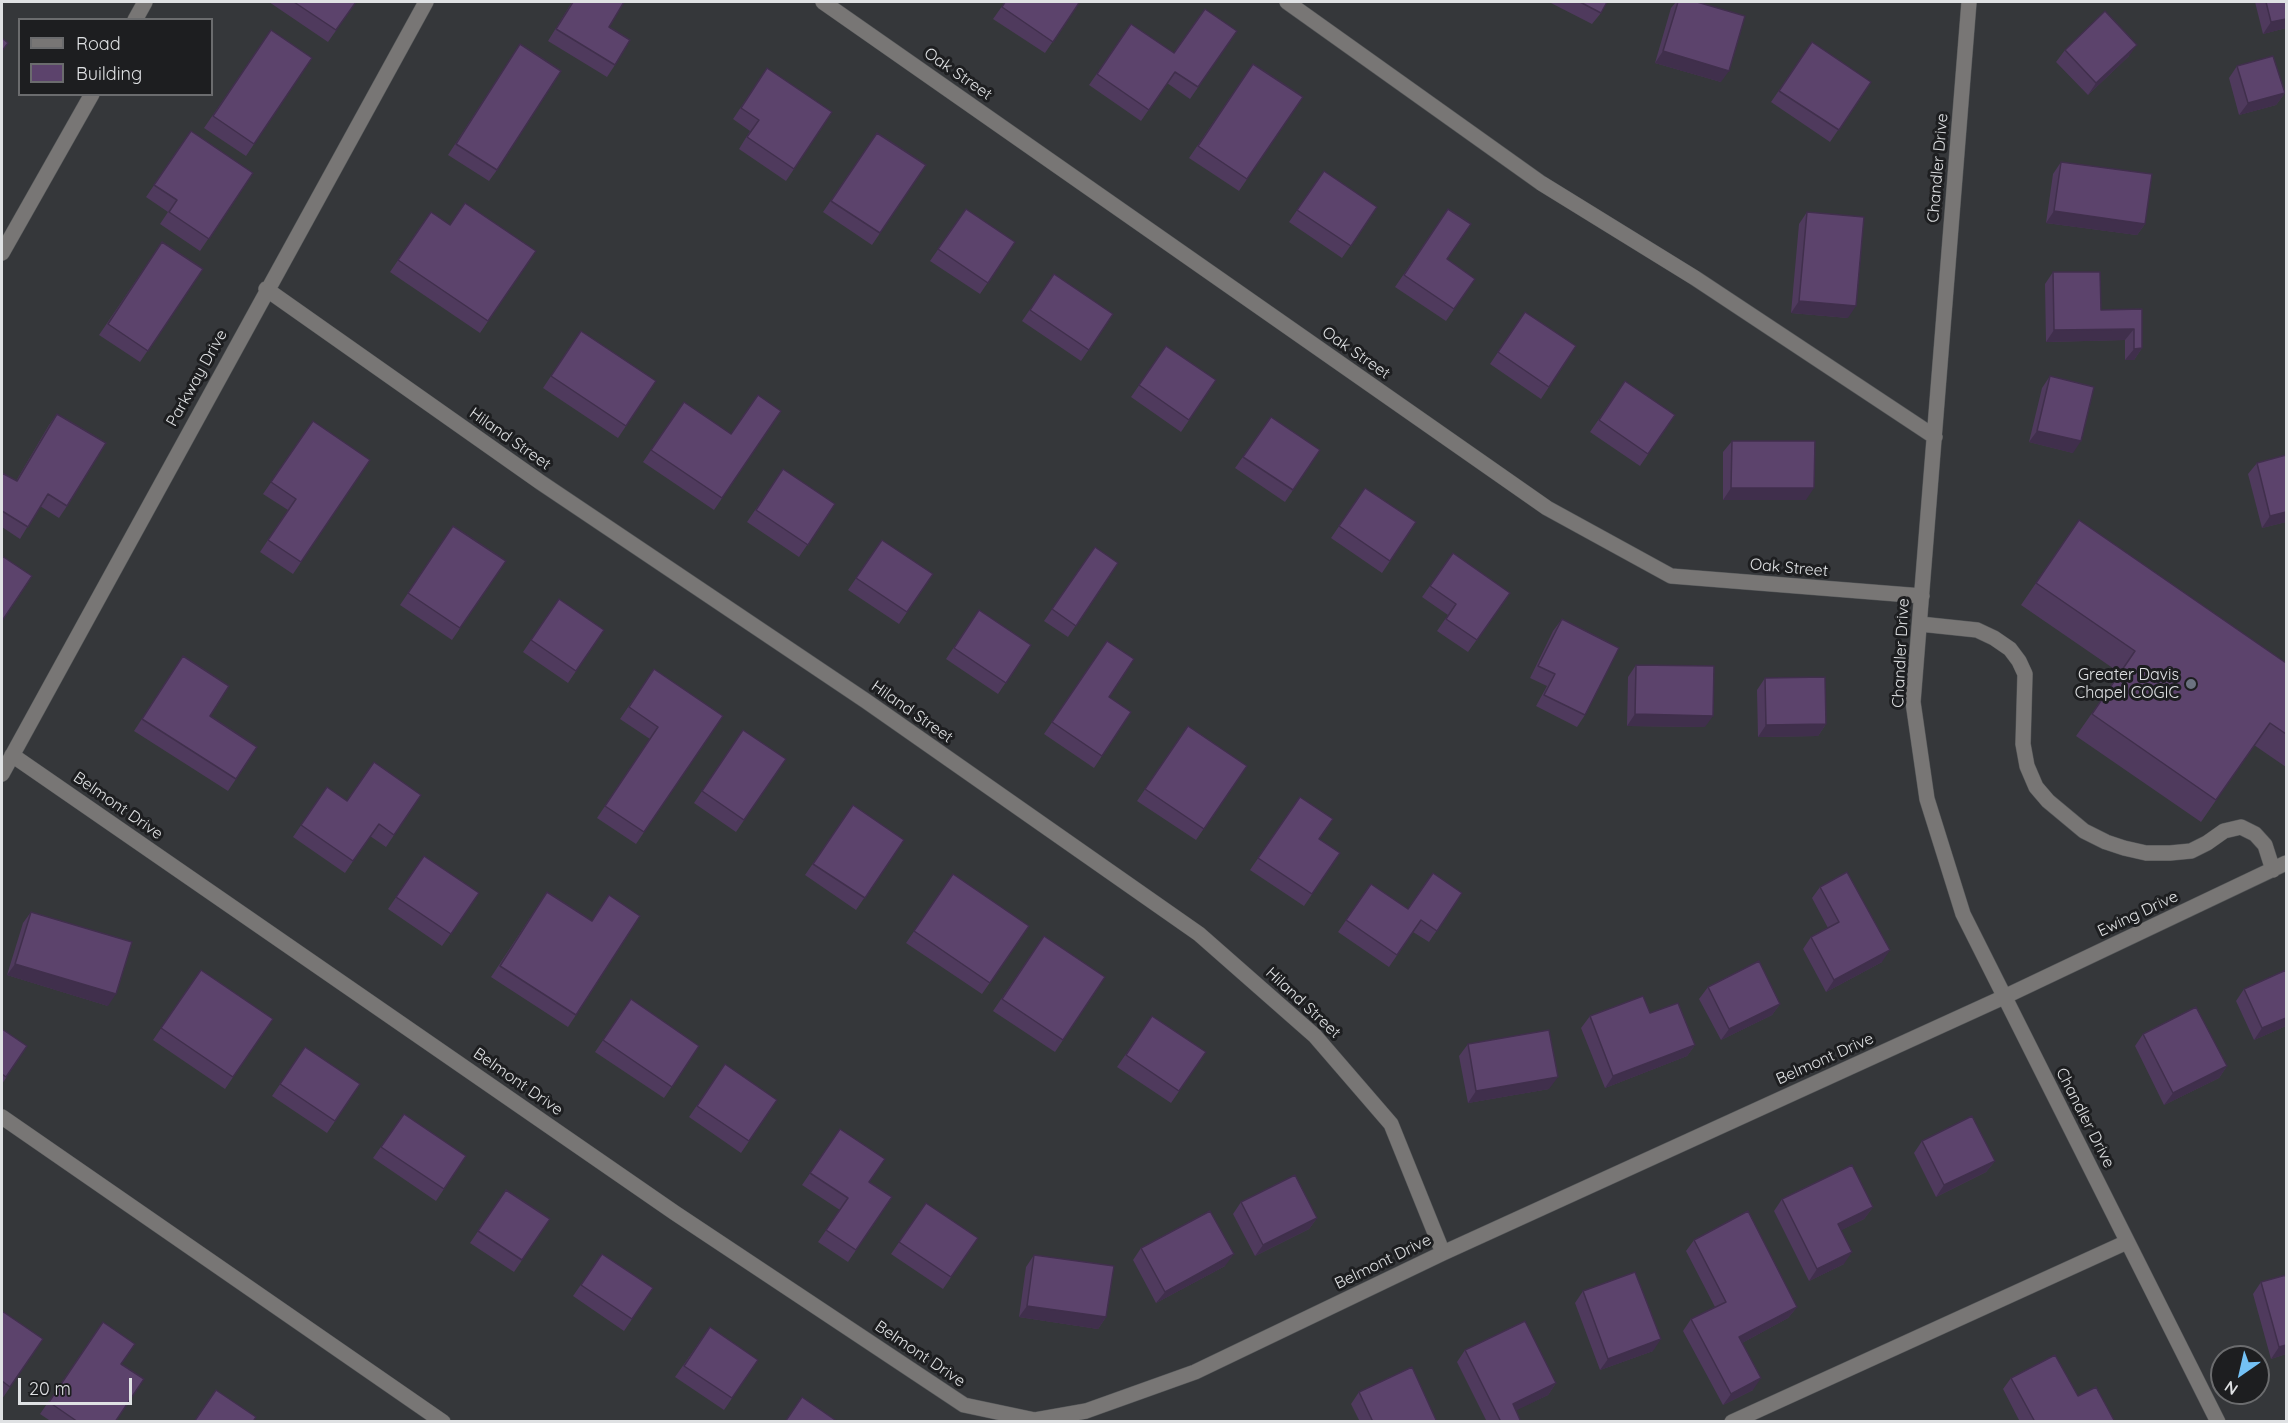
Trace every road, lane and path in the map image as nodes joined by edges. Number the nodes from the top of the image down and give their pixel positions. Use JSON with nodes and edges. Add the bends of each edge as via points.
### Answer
{"nodes":[{"id":1,"x":145,"y":2,"type":"edge"},
{"id":2,"x":426,"y":2,"type":"edge"},
{"id":3,"x":823,"y":2,"type":"edge"},
{"id":4,"x":1287,"y":2,"type":"edge"},
{"id":5,"x":1969,"y":2,"type":"edge"},
{"id":6,"x":136,"y":18,"type":"edge"},
{"id":7,"x":91,"y":96,"type":"edge"},
{"id":8,"x":2,"y":253,"type":"edge"},
{"id":9,"x":266,"y":289,"type":"junction"},
{"id":10,"x":1935,"y":437,"type":"junction"},
{"id":11,"x":1922,"y":596,"type":"junction"},
{"id":12,"x":1920,"y":624,"type":"junction"},
{"id":13,"x":12,"y":755,"type":"junction"},
{"id":14,"x":2,"y":774,"type":"edge"},
{"id":15,"x":2280,"y":866,"type":"edge"},
{"id":16,"x":2004,"y":997,"type":"junction"},
{"id":17,"x":2,"y":1118,"type":"edge"},
{"id":18,"x":2127,"y":1242,"type":"junction"},
{"id":19,"x":1443,"y":1253,"type":"junction"},
{"id":20,"x":443,"y":1422,"type":"edge"},
{"id":21,"x":1731,"y":1422,"type":"edge"},
{"id":22,"x":2218,"y":1422,"type":"edge"}],
"edges":[{"from":1,"to":6,"type":"street"},
{"from":2,"to":9,"type":"street","name":"Parkway Drive"},
{"from":3,"to":11,"type":"street","name":"Oak Street","via":[[1548,508],[1671,576]]},
{"from":4,"to":10,"type":"street","via":[[1542,183],[1695,278]]},
{"from":5,"to":10,"type":"street","name":"Chandler Drive"},
{"from":7,"to":8,"type":"street"},
{"from":9,"to":13,"type":"street","name":"Parkway Drive"},
{"from":9,"to":19,"type":"street","name":"Hiland Street","via":[[1199,934],[1315,1036],[1391,1124]]},
{"from":10,"to":11,"type":"street","name":"Chandler Drive"},
{"from":11,"to":12,"type":"street","name":"Chandler Drive"},
{"from":12,"to":15,"type":"street","via":[[1977,630],[2010,649],[2025,674],[2023,744],[2027,766],[2036,787],[2048,801],[2084,831],[2124,848],[2170,853],[2191,851],[2224,831],[2241,827],[2255,834]]},
{"from":12,"to":16,"type":"street","name":"Chandler Drive","via":[[1913,702],[1927,799],[1963,914]]},
{"from":13,"to":14,"type":"street","name":"Parkway Drive"},
{"from":13,"to":19,"type":"street","name":"Belmont Drive","via":[[675,1213],[964,1405],[1035,1420],[1086,1411],[1195,1372]]},
{"from":15,"to":16,"type":"street","name":"Ewing Drive"},
{"from":16,"to":18,"type":"street","name":"Chandler Drive"},
{"from":16,"to":19,"type":"street","name":"Belmont Drive"},
{"from":17,"to":20,"type":"street"},
{"from":18,"to":21,"type":"street"},
{"from":18,"to":22,"type":"street","name":"Chandler Drive"}]}
